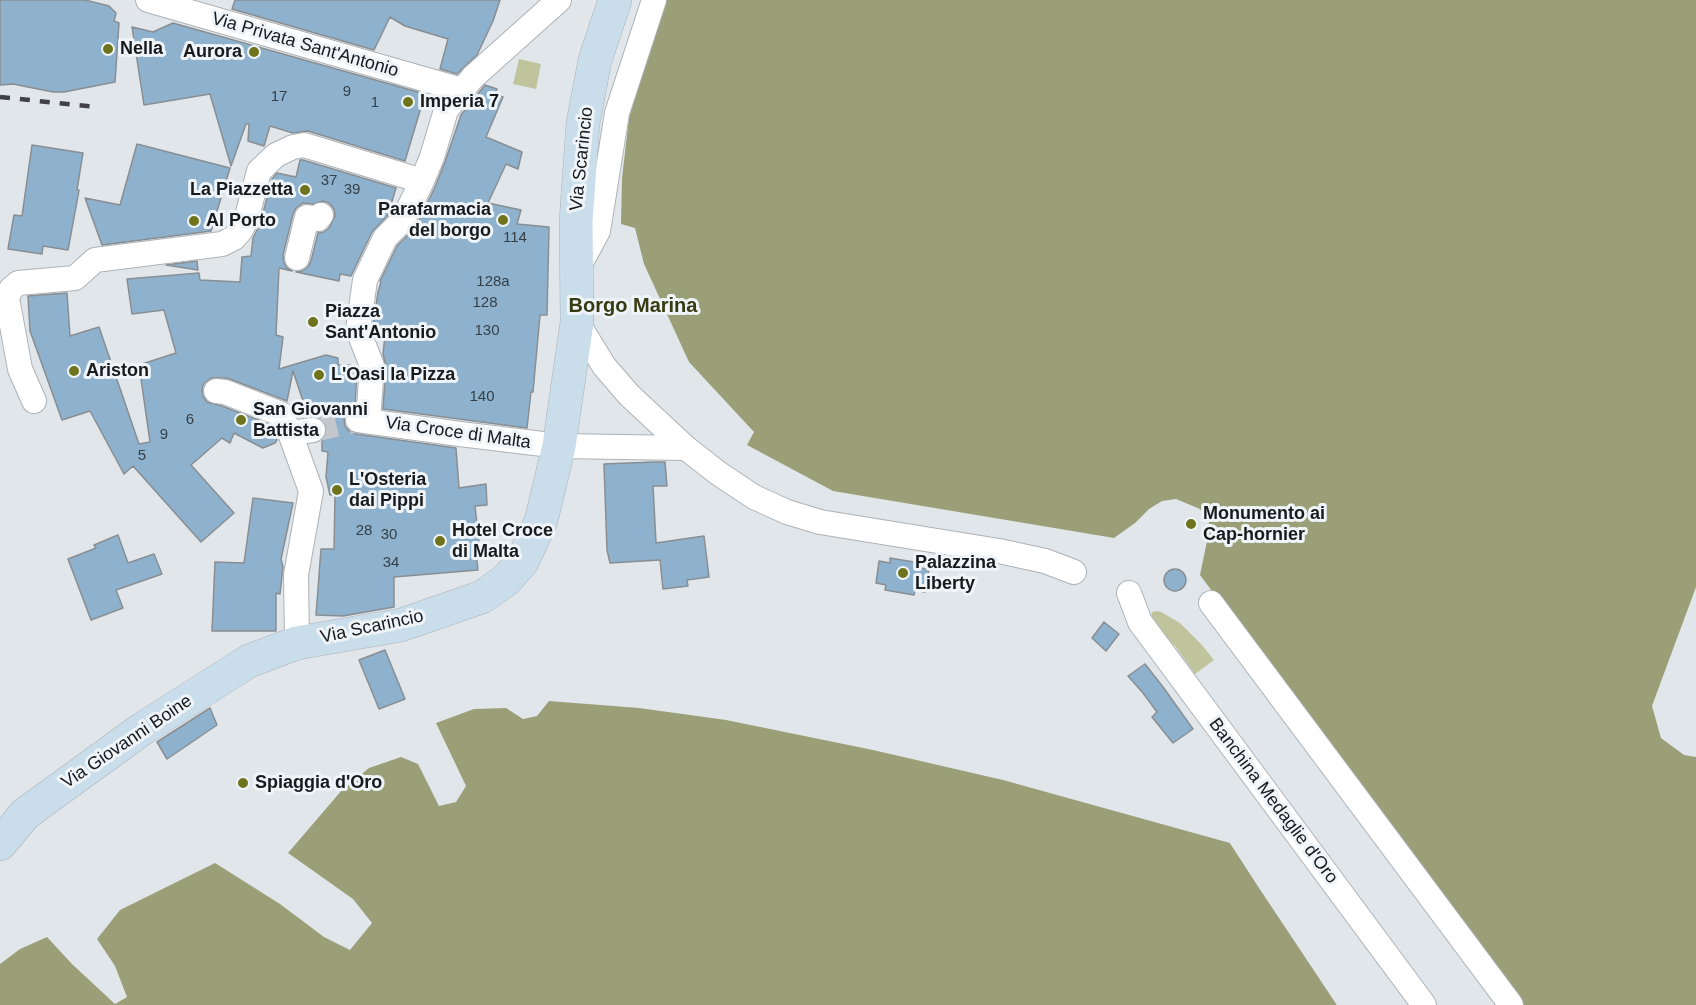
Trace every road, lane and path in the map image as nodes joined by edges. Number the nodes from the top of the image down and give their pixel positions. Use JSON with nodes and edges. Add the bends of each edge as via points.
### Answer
{"nodes":[{"id":1,"x":148,"y":0,"type":"edge"},
{"id":2,"x":559,"y":0,"type":"edge"},
{"id":3,"x":615,"y":0,"type":"edge"},
{"id":4,"x":654,"y":0,"type":"edge"},
{"id":5,"x":462,"y":90,"type":"junction"},
{"id":6,"x":422,"y":181,"type":"junction"},
{"id":7,"x":321,"y":216,"type":"dead end"},
{"id":8,"x":297,"y":258,"type":"dead end"},
{"id":9,"x":577,"y":270,"type":"junction"},
{"id":10,"x":577,"y":322,"type":"junction"},
{"id":11,"x":216,"y":391,"type":"dead end"},
{"id":12,"x":33,"y":400,"type":"dead end"},
{"id":13,"x":559,"y":446,"type":"junction"},
{"id":14,"x":686,"y":448,"type":"junction"},
{"id":15,"x":1074,"y":572,"type":"dead end"},
{"id":16,"x":1129,"y":594,"type":"dead end"},
{"id":17,"x":1211,"y":603,"type":"dead end"},
{"id":18,"x":297,"y":643,"type":"junction"},
{"id":19,"x":265,"y":655,"type":"joint"},
{"id":20,"x":0,"y":844,"type":"edge"},
{"id":21,"x":1424,"y":1005,"type":"edge"},
{"id":22,"x":1511,"y":1005,"type":"edge"}],
"edges":[{"from":1,"to":5,"type":"street","name":"Via Privata Sant'Antonio"},
{"from":2,"to":5,"type":"street"},
{"from":3,"to":9,"type":"street","name":"Via Scarincio","via":[[594,60],[583,123]]},
{"from":4,"to":9,"type":"street","via":[[617,113],[598,231]]},
{"from":5,"to":6,"type":"street","via":[[446,110]]},
{"from":6,"to":12,"type":"street","via":[[304,145],[292,147],[259,171],[241,230],[222,244],[95,260],[75,278],[18,283],[7,297],[20,369]]},
{"from":6,"to":13,"type":"street","name":"Via Croce di Malta","via":[[403,220],[385,238],[365,280],[358,330],[372,366],[363,420]]},
{"from":7,"to":8,"type":"street","via":[[307,217]]},
{"from":9,"to":10,"type":"street","name":"Via Scarincio"},
{"from":10,"to":13,"type":"street","name":"Via Scarincio"},
{"from":10,"to":14,"type":"street","via":[[622,388]]},
{"from":11,"to":18,"type":"street","via":[[294,426],[311,491],[296,575]]},
{"from":13,"to":14,"type":"street"},
{"from":13,"to":18,"type":"street","name":"Via Scarincio","via":[[541,521],[522,562],[506,580],[483,597],[401,625]]},
{"from":14,"to":15,"type":"street","via":[[754,497],[787,512],[820,522],[1034,558]]},
{"from":16,"to":21,"type":"street","name":"Banchina Medaglie d'Oro","via":[[1140,622]]},
{"from":17,"to":22,"type":"street"},
{"from":18,"to":19,"type":"street","name":"Via Scarincio"},
{"from":19,"to":20,"type":"street","name":"Via Giovanni Boine","via":[[249,661],[141,729],[25,814]]}]}
